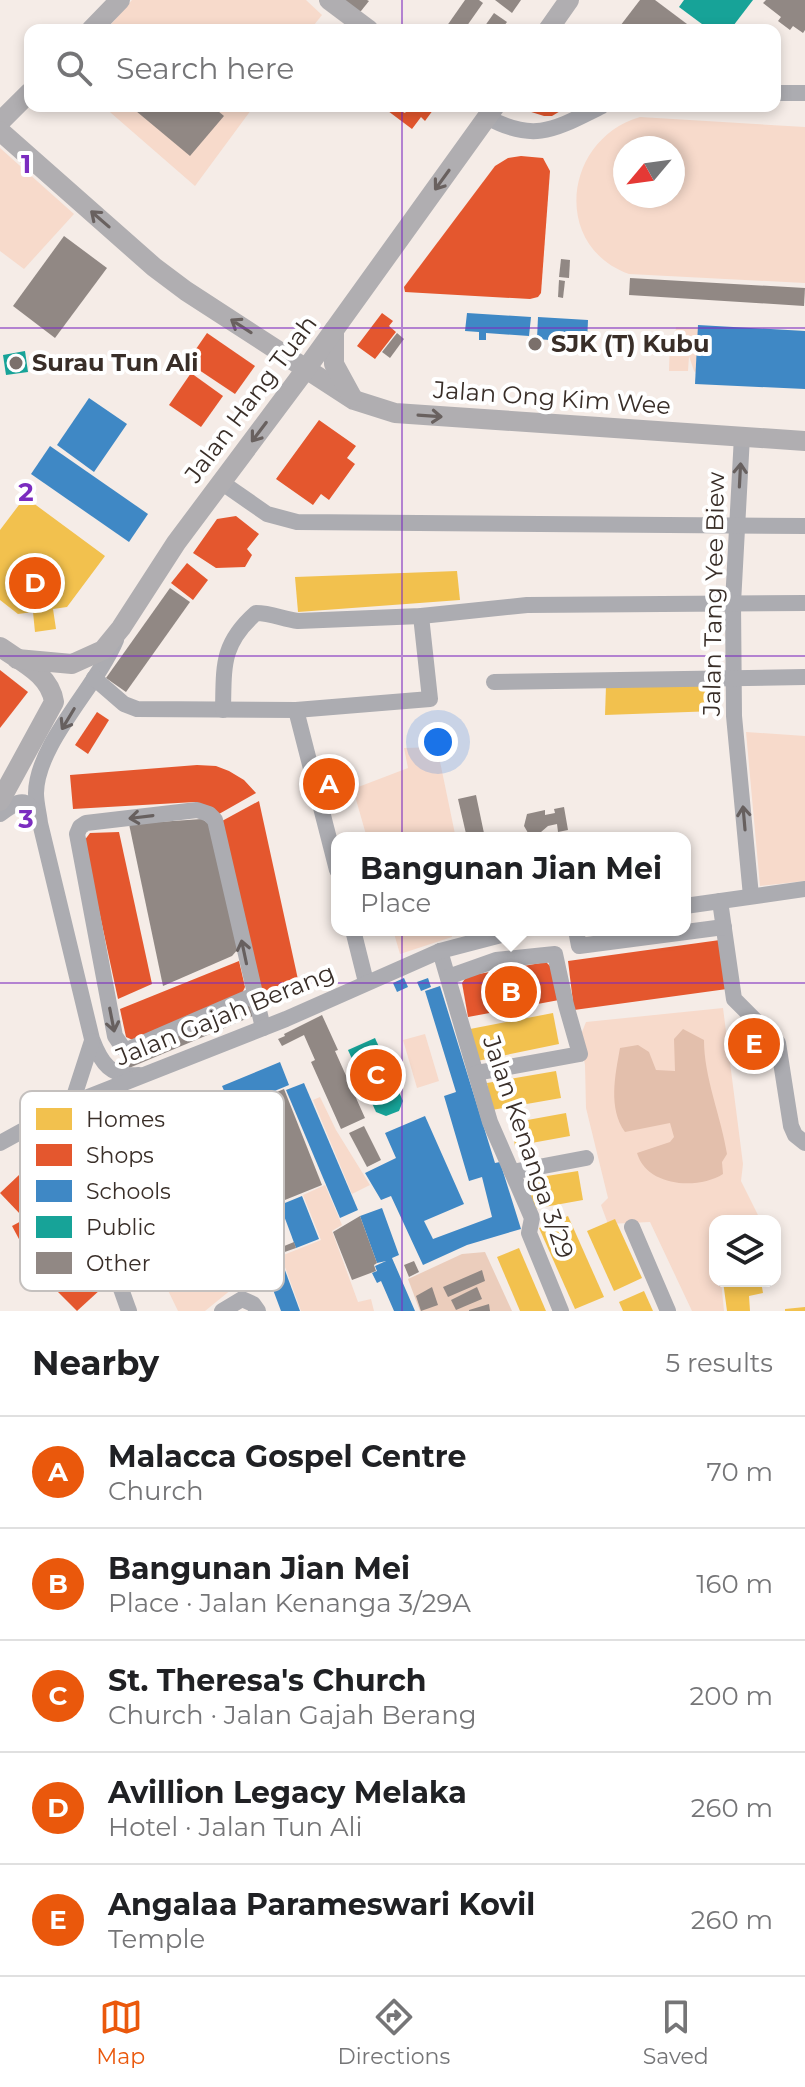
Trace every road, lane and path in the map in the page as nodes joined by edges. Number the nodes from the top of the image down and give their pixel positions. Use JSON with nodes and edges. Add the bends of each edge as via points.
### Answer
{"nodes":[{"id":1,"x":329,"y":0,"type":"edge"},
{"id":2,"x":569,"y":0,"type":"edge"},
{"id":3,"x":113,"y":2,"type":"edge"},
{"id":4,"x":96,"y":24,"type":"edge"},
{"id":5,"x":361,"y":24,"type":"edge"},
{"id":6,"x":552,"y":24,"type":"edge"},
{"id":7,"x":781,"y":93,"type":"edge"},
{"id":8,"x":805,"y":93,"type":"edge"},
{"id":9,"x":24,"y":98,"type":"edge"},
{"id":10,"x":484,"y":112,"type":"edge"},
{"id":11,"x":488,"y":112,"type":"edge"},
{"id":12,"x":589,"y":112,"type":"edge"},
{"id":13,"x":0,"y":122,"type":"edge"},
{"id":14,"x":0,"y":131,"type":"edge"},
{"id":15,"x":334,"y":330,"type":"junction"},
{"id":16,"x":306,"y":369,"type":"junction"},
{"id":17,"x":354,"y":400,"type":"junction"},
{"id":18,"x":742,"y":436,"type":"junction"},
{"id":19,"x":805,"y":441,"type":"edge"},
{"id":20,"x":221,"y":482,"type":"junction"},
{"id":21,"x":737,"y":525,"type":"junction"},
{"id":22,"x":805,"y":526,"type":"edge"},
{"id":23,"x":733,"y":603,"type":"junction"},
{"id":24,"x":805,"y":603,"type":"edge"},
{"id":25,"x":421,"y":616,"type":"junction"},
{"id":26,"x":121,"y":628,"type":"junction"},
{"id":27,"x":8,"y":653,"type":"edge"},
{"id":28,"x":734,"y":677,"type":"junction"},
{"id":29,"x":805,"y":677,"type":"edge"},
{"id":30,"x":94,"y":678,"type":"junction"},
{"id":31,"x":494,"y":682,"type":"dead end"},
{"id":32,"x":223,"y":710,"type":"junction"},
{"id":33,"x":296,"y":710,"type":"junction"},
{"id":34,"x":0,"y":801,"type":"edge"},
{"id":35,"x":0,"y":814,"type":"edge"},
{"id":36,"x":40,"y":823,"type":"junction"},
{"id":37,"x":331,"y":847,"type":"edge"},
{"id":38,"x":805,"y":889,"type":"edge"},
{"id":39,"x":751,"y":896,"type":"junction"},
{"id":40,"x":720,"y":901,"type":"junction"},
{"id":41,"x":691,"y":905,"type":"edge"},
{"id":42,"x":91,"y":914,"type":"junction"},
{"id":43,"x":63,"y":924,"type":"junction"},
{"id":44,"x":724,"y":927,"type":"junction"},
{"id":45,"x":691,"y":931,"type":"edge"},
{"id":46,"x":354,"y":936,"type":"edge"},
{"id":47,"x":497,"y":936,"type":"edge"},
{"id":48,"x":577,"y":936,"type":"edge"},
{"id":49,"x":655,"y":936,"type":"edge"},
{"id":50,"x":440,"y":951,"type":"junction"},
{"id":51,"x":448,"y":977,"type":"junction"},
{"id":52,"x":366,"y":982,"type":"junction"},
{"id":53,"x":254,"y":995,"type":"junction"},
{"id":54,"x":263,"y":1028,"type":"junction"},
{"id":55,"x":92,"y":1039,"type":"junction"},
{"id":56,"x":476,"y":1073,"type":"junction"},
{"id":57,"x":149,"y":1074,"type":"junction"},
{"id":58,"x":77,"y":1091,"type":"edge"},
{"id":59,"x":104,"y":1091,"type":"edge"},
{"id":60,"x":20,"y":1133,"type":"edge"},
{"id":61,"x":0,"y":1143,"type":"edge"},
{"id":62,"x":805,"y":1143,"type":"edge"},
{"id":63,"x":586,"y":1158,"type":"dead end"},
{"id":64,"x":512,"y":1172,"type":"junction"},
{"id":65,"x":632,"y":1227,"type":"dead end"},
{"id":66,"x":121,"y":1291,"type":"edge"},
{"id":67,"x":255,"y":1307,"type":"edge"},
{"id":68,"x":129,"y":1311,"type":"edge"},
{"id":69,"x":222,"y":1311,"type":"edge"},
{"id":70,"x":561,"y":1311,"type":"edge"},
{"id":71,"x":668,"y":1311,"type":"edge"}],
"edges":[{"from":1,"to":5,"type":"main road"},
{"from":2,"to":6,"type":"main road"},
{"from":3,"to":4,"type":"main road"},
{"from":7,"to":8,"type":"street"},
{"from":9,"to":13,"type":"main road"},
{"from":10,"to":15,"type":"main road","name":"Jalan Hang Tuah","one_way":true},
{"from":11,"to":12,"type":"street","via":[[518,131],[547,132]]},
{"from":16,"to":14,"type":"main road","name":"Jalan Ong Kim Wee","one_way":true,"via":[[166,276]]},
{"from":15,"to":16,"type":"main road","name":"Jalan Hang Tuah"},
{"from":15,"to":17,"type":"main road","via":[[334,364]]},
{"from":16,"to":17,"type":"main road","name":"Jalan Ong Kim Wee"},
{"from":16,"to":20,"type":"main road","name":"Jalan Hang Tuah","one_way":true},
{"from":17,"to":18,"type":"main road","name":"Jalan Ong Kim Wee","one_way":true,"via":[[395,413]]},
{"from":18,"to":19,"type":"main road","name":"Jalan Ong Kim Wee"},
{"from":21,"to":18,"type":"street","name":"Jalan Tang Yee Biew","one_way":true},
{"from":20,"to":21,"type":"street","via":[[267,514],[297,522]]},
{"from":20,"to":26,"type":"main road","name":"Jalan Hang Tuah"},
{"from":21,"to":22,"type":"street"},
{"from":21,"to":23,"type":"street","name":"Jalan Tang Yee Biew"},
{"from":23,"to":24,"type":"street"},
{"from":23,"to":25,"type":"street","via":[[527,605]]},
{"from":23,"to":28,"type":"street","name":"Jalan Tang Yee Biew"},
{"from":25,"to":32,"type":"street","via":[[298,621],[256,613],[228,648]]},
{"from":25,"to":33,"type":"street","via":[[430,699]]},
{"from":26,"to":27,"type":"main road","name":"Jalan Hang Tuah","via":[[103,650],[72,664]]},
{"from":26,"to":30,"type":"street"},
{"from":27,"to":34,"type":"main road","via":[[50,685],[54,702]]},
{"from":28,"to":29,"type":"street"},
{"from":28,"to":31,"type":"street"},
{"from":39,"to":28,"type":"street","name":"Jalan Tang Yee Biew","one_way":true},
{"from":30,"to":32,"type":"street","via":[[137,709]]},
{"from":30,"to":36,"type":"street","one_way":true,"via":[[42,768],[36,794]]},
{"from":32,"to":33,"type":"street"},
{"from":33,"to":37,"type":"street"},
{"from":35,"to":36,"type":"street","via":[[26,802]]},
{"from":36,"to":43,"type":"street"},
{"from":38,"to":39,"type":"street"},
{"from":39,"to":40,"type":"street"},
{"from":40,"to":41,"type":"street"},
{"from":40,"to":44,"type":"street"},
{"from":42,"to":43,"type":"street"},
{"from":42,"to":53,"type":"street","one_way":true,"via":[[115,1036],[123,1048]]},
{"from":53,"to":42,"type":"street","one_way":true,"via":[[215,820],[209,814],[197,810],[80,827]]},
{"from":43,"to":55,"type":"street"},
{"from":44,"to":45,"type":"street"},
{"from":44,"to":62,"type":"street","via":[[734,999],[778,1043],[791,1126]]},
{"from":46,"to":52,"type":"street"},
{"from":47,"to":50,"type":"street","name":"Jalan Gajah Berang"},
{"from":48,"to":49,"type":"street","via":[[579,946]]},
{"from":50,"to":51,"type":"street","name":"Jalan Kenanga 3/29"},
{"from":50,"to":52,"type":"street","name":"Jalan Gajah Berang"},
{"from":51,"to":56,"type":"street","name":"Jalan Kenanga 3/29"},
{"from":51,"to":56,"type":"street","via":[[496,960],[555,954],[580,1054]]},
{"from":52,"to":54,"type":"street","name":"Jalan Gajah Berang"},
{"from":53,"to":54,"type":"street"},
{"from":54,"to":57,"type":"street","name":"Jalan Gajah Berang"},
{"from":55,"to":57,"type":"street","via":[[107,1068],[120,1075]]},
{"from":55,"to":58,"type":"street"},
{"from":56,"to":64,"type":"street","name":"Jalan Kenanga 3/29"},
{"from":57,"to":59,"type":"street","name":"Jalan Gajah Berang"},
{"from":60,"to":61,"type":"street","name":"Jalan Gajah Berang"},
{"from":63,"to":64,"type":"street"},
{"from":64,"to":70,"type":"street","name":"Jalan Kenanga 3/29","via":[[532,1218],[529,1233]]},
{"from":65,"to":71,"type":"street"},
{"from":66,"to":68,"type":"street"},
{"from":67,"to":69,"type":"street","via":[[242,1299]]}]}
